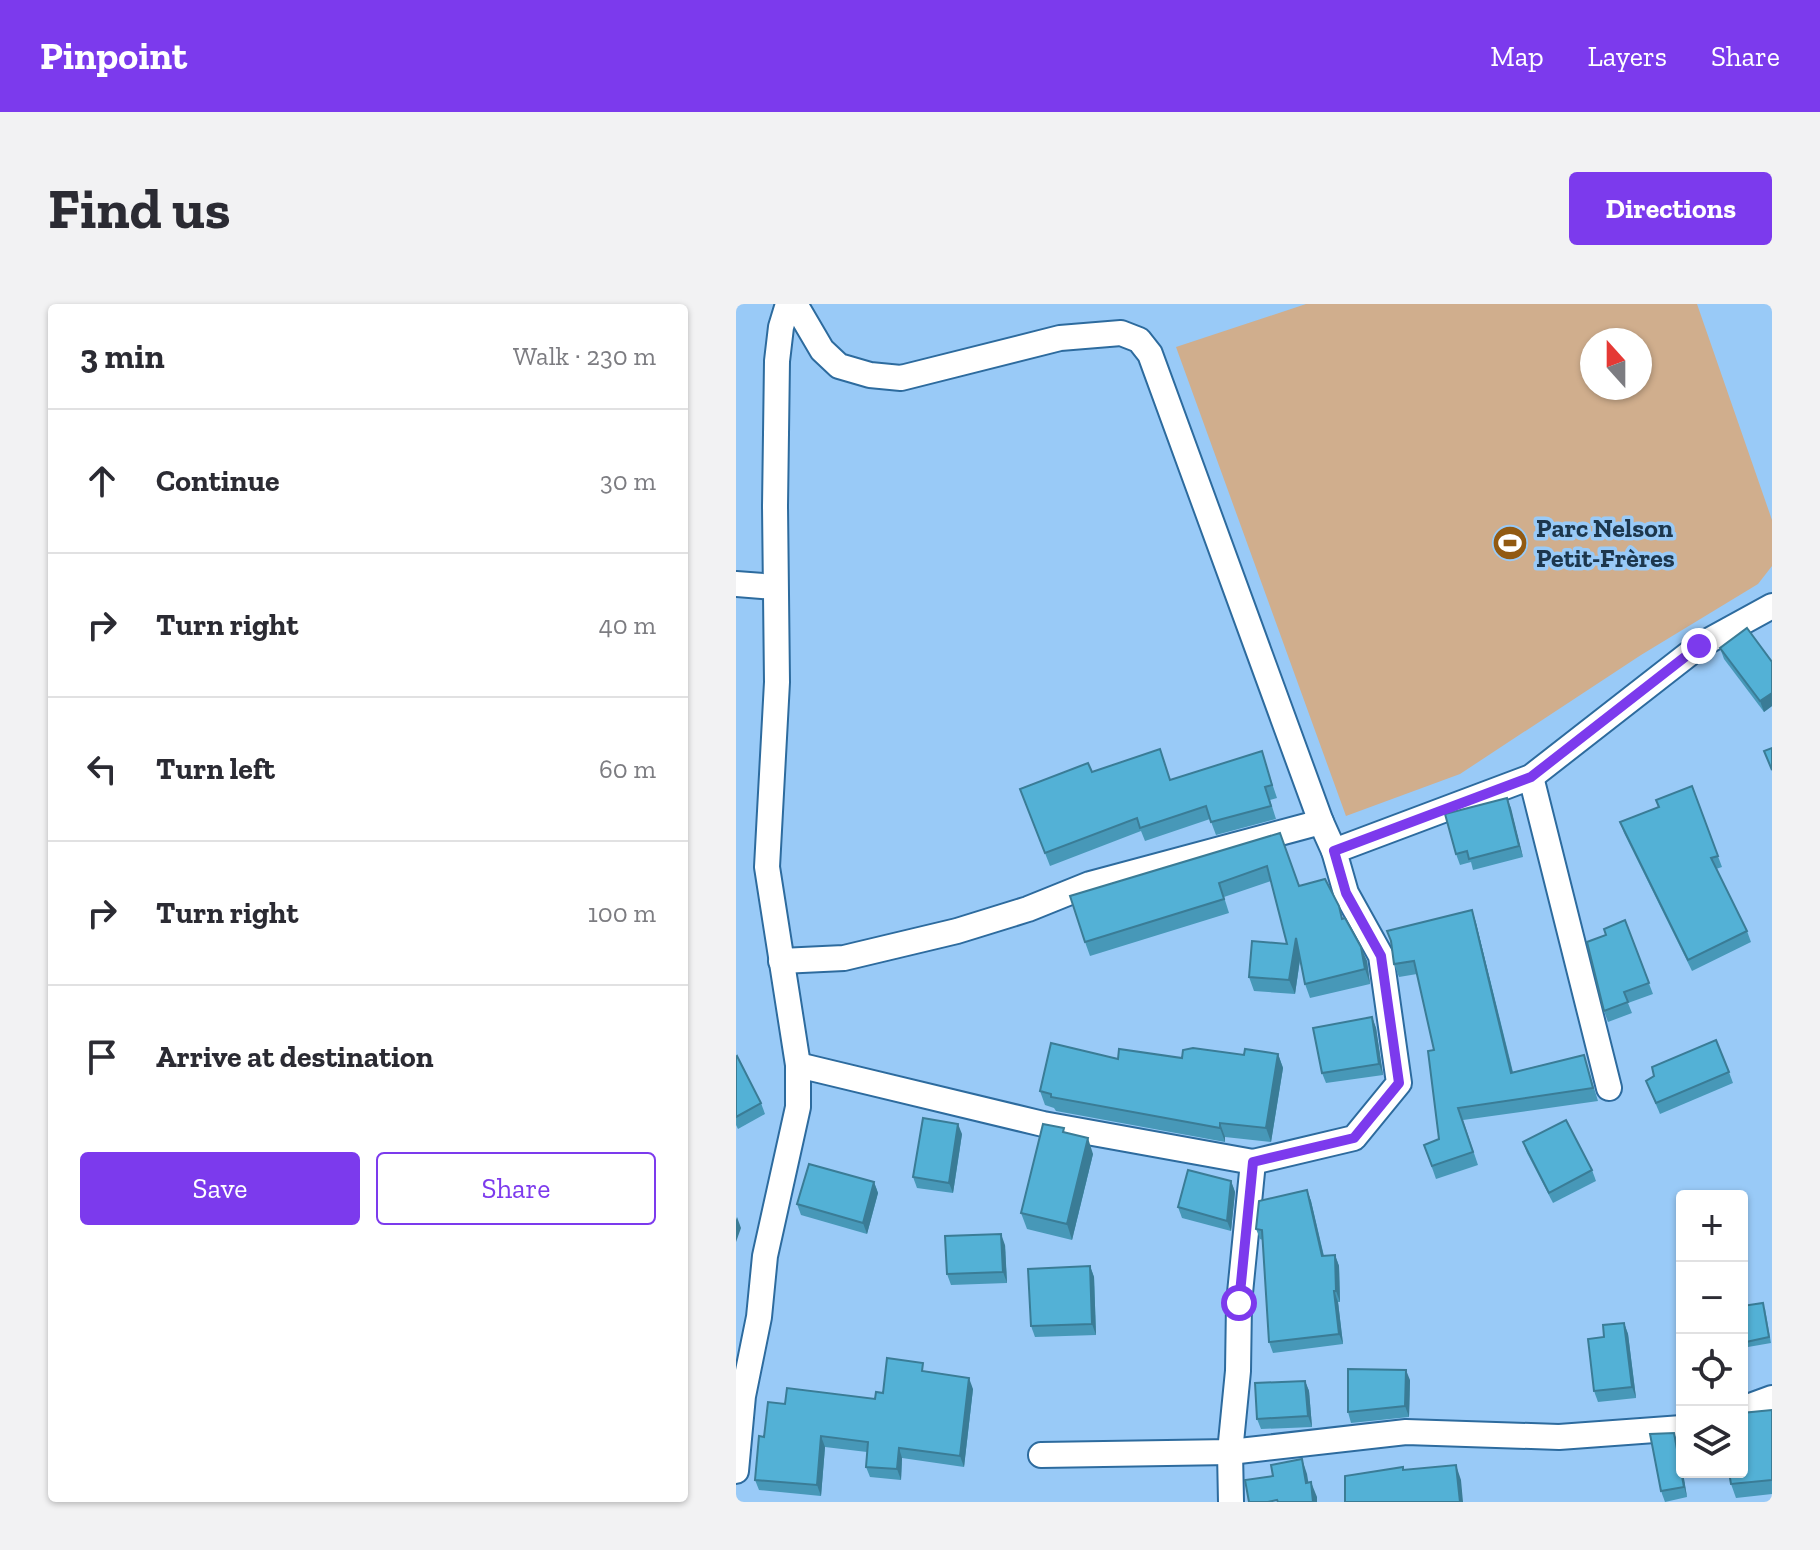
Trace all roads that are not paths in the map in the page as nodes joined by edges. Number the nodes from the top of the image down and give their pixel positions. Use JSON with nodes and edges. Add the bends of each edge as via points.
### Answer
{"nodes":[{"id":1,"x":788,"y":304,"type":"edge"},
{"id":2,"x":795,"y":304,"type":"edge"},
{"id":3,"x":736,"y":584,"type":"edge"},
{"id":4,"x":775,"y":587,"type":"junction"},
{"id":5,"x":1772,"y":606,"type":"edge"},
{"id":6,"x":1531,"y":777,"type":"junction"},
{"id":7,"x":1321,"y":822,"type":"junction"},
{"id":8,"x":1334,"y":851,"type":"junction"},
{"id":9,"x":781,"y":961,"type":"junction"},
{"id":10,"x":798,"y":1065,"type":"junction"},
{"id":11,"x":1609,"y":1088,"type":"dead end"},
{"id":12,"x":1253,"y":1162,"type":"junction"},
{"id":13,"x":1772,"y":1398,"type":"edge"},
{"id":14,"x":1748,"y":1407,"type":"edge"},
{"id":15,"x":1676,"y":1428,"type":"edge"},
{"id":16,"x":1230,"y":1452,"type":"junction"},
{"id":17,"x":1041,"y":1455,"type":"dead end"},
{"id":18,"x":736,"y":1469,"type":"edge"},
{"id":19,"x":1231,"y":1502,"type":"edge"}],
"edges":[{"from":1,"to":4,"type":"street","via":[[777,361]]},
{"from":2,"to":7,"type":"street","via":[[822,350],[839,366],[870,375],[901,378],[1060,338],[1121,333],[1139,340],[1150,354]]},
{"from":3,"to":4,"type":"street"},
{"from":4,"to":9,"type":"street","via":[[777,682],[767,867]]},
{"from":5,"to":6,"type":"street","via":[[1699,646]]},
{"from":6,"to":8,"type":"street"},
{"from":6,"to":11,"type":"street"},
{"from":7,"to":8,"type":"street"},
{"from":7,"to":9,"type":"street","via":[[1090,884],[957,931],[844,958]]},
{"from":8,"to":12,"type":"street","via":[[1346,893],[1381,956],[1399,1083],[1354,1138]]},
{"from":9,"to":10,"type":"street"},
{"from":10,"to":12,"type":"street","via":[[1043,1124]]},
{"from":10,"to":18,"type":"street","via":[[798,1107],[765,1256]]},
{"from":12,"to":16,"type":"street"},
{"from":13,"to":14,"type":"street"},
{"from":15,"to":16,"type":"street","via":[[1559,1437],[1406,1432]]},
{"from":16,"to":17,"type":"street"},
{"from":16,"to":19,"type":"street"}]}
